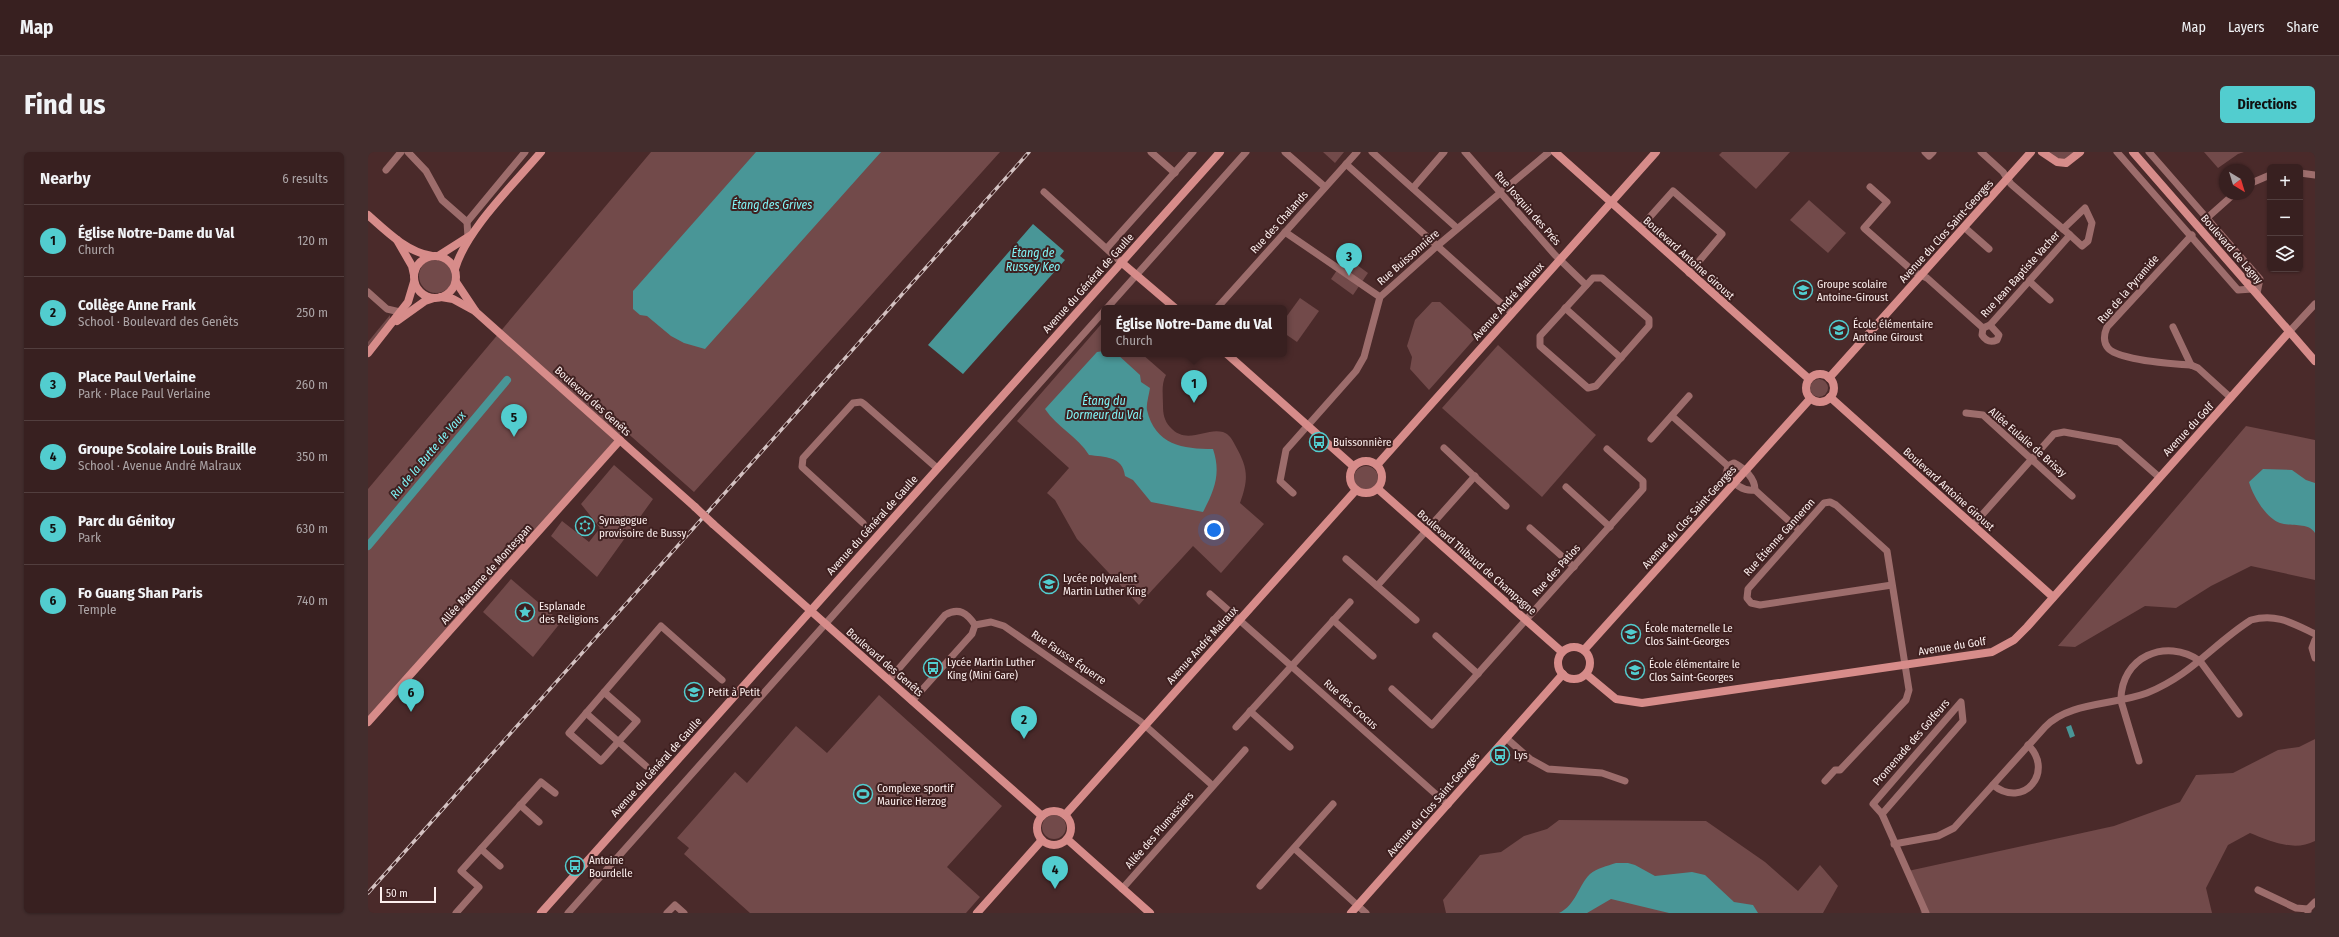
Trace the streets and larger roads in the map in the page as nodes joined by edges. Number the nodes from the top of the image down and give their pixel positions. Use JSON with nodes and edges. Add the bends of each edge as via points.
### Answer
{"nodes":[{"id":1,"x":401,"y":152,"type":"edge"},
{"id":2,"x":408,"y":152,"type":"edge"},
{"id":3,"x":541,"y":152,"type":"edge"},
{"id":4,"x":1151,"y":152,"type":"edge"},
{"id":5,"x":1193,"y":152,"type":"edge"},
{"id":6,"x":1220,"y":152,"type":"edge"},
{"id":7,"x":1246,"y":152,"type":"edge"},
{"id":8,"x":1285,"y":152,"type":"edge"},
{"id":9,"x":1357,"y":152,"type":"edge"},
{"id":10,"x":1372,"y":152,"type":"edge"},
{"id":11,"x":1444,"y":152,"type":"edge"},
{"id":12,"x":1465,"y":152,"type":"edge"},
{"id":13,"x":1549,"y":152,"type":"edge"},
{"id":14,"x":1555,"y":152,"type":"edge"},
{"id":15,"x":1656,"y":152,"type":"edge"},
{"id":16,"x":1925,"y":152,"type":"edge"},
{"id":17,"x":1933,"y":152,"type":"edge"},
{"id":18,"x":1981,"y":152,"type":"edge"},
{"id":19,"x":2031,"y":152,"type":"edge"},
{"id":20,"x":2042,"y":152,"type":"edge"},
{"id":21,"x":2080,"y":152,"type":"edge"},
{"id":22,"x":2117,"y":152,"type":"edge"},
{"id":23,"x":2133,"y":152,"type":"edge"},
{"id":24,"x":2149,"y":152,"type":"edge"},
{"id":25,"x":522,"y":153,"type":"edge"},
{"id":26,"x":1346,"y":164,"type":"junction"},
{"id":27,"x":386,"y":170,"type":"dead end"},
{"id":28,"x":1175,"y":173,"type":"junction"},
{"id":29,"x":2303,"y":174,"type":"edge"},
{"id":30,"x":2315,"y":175,"type":"edge"},
{"id":31,"x":2267,"y":176,"type":"edge"},
{"id":32,"x":2007,"y":179,"type":"junction"},
{"id":33,"x":2255,"y":181,"type":"edge"},
{"id":34,"x":1870,"y":186,"type":"dead end"},
{"id":35,"x":1325,"y":187,"type":"junction"},
{"id":36,"x":1413,"y":188,"type":"junction"},
{"id":37,"x":1044,"y":192,"type":"dead end"},
{"id":38,"x":1501,"y":192,"type":"junction"},
{"id":39,"x":2227,"y":200,"type":"edge"},
{"id":40,"x":1610,"y":203,"type":"junction"},
{"id":41,"x":368,"y":215,"type":"edge"},
{"id":42,"x":2207,"y":218,"type":"junction"},
{"id":43,"x":467,"y":222,"type":"junction"},
{"id":44,"x":1964,"y":227,"type":"junction"},
{"id":45,"x":1457,"y":228,"type":"junction"},
{"id":46,"x":1640,"y":228,"type":"junction"},
{"id":47,"x":2063,"y":229,"type":"junction"},
{"id":48,"x":1285,"y":232,"type":"junction"},
{"id":49,"x":470,"y":235,"type":"junction"},
{"id":50,"x":2070,"y":235,"type":"junction"},
{"id":51,"x":2192,"y":235,"type":"junction"},
{"id":52,"x":396,"y":240,"type":"junction"},
{"id":53,"x":1437,"y":246,"type":"junction"},
{"id":54,"x":1107,"y":248,"type":"junction"},
{"id":55,"x":1989,"y":249,"type":"dead end"},
{"id":56,"x":435,"y":256,"type":"junction"},
{"id":57,"x":1560,"y":260,"type":"junction"},
{"id":58,"x":1121,"y":262,"type":"junction"},
{"id":59,"x":455,"y":269,"type":"junction"},
{"id":60,"x":1689,"y":273,"type":"junction"},
{"id":61,"x":1136,"y":275,"type":"junction"},
{"id":62,"x":1921,"y":275,"type":"junction"},
{"id":63,"x":414,"y":279,"type":"junction"},
{"id":64,"x":2029,"y":281,"type":"junction"},
{"id":65,"x":456,"y":282,"type":"junction"},
{"id":66,"x":1586,"y":285,"type":"junction"},
{"id":67,"x":2254,"y":291,"type":"junction"},
{"id":68,"x":368,"y":292,"type":"edge"},
{"id":69,"x":1380,"y":297,"type":"junction"},
{"id":70,"x":438,"y":298,"type":"junction"},
{"id":71,"x":2050,"y":300,"type":"dead end"},
{"id":72,"x":2315,"y":304,"type":"edge"},
{"id":73,"x":1110,"y":305,"type":"edge"},
{"id":74,"x":1171,"y":305,"type":"edge"},
{"id":75,"x":1220,"y":305,"type":"edge"},
{"id":76,"x":1565,"y":308,"type":"junction"},
{"id":77,"x":400,"y":312,"type":"junction"},
{"id":78,"x":476,"y":312,"type":"junction"},
{"id":79,"x":1512,"y":313,"type":"junction"},
{"id":80,"x":1101,"y":314,"type":"edge"},
{"id":81,"x":2173,"y":327,"type":"dead end"},
{"id":82,"x":389,"y":328,"type":"junction"},
{"id":83,"x":2290,"y":332,"type":"junction"},
{"id":84,"x":368,"y":353,"type":"edge"},
{"id":85,"x":1230,"y":357,"type":"edge"},
{"id":86,"x":1621,"y":358,"type":"junction"},
{"id":87,"x":2315,"y":361,"type":"edge"},
{"id":88,"x":2191,"y":365,"type":"junction"},
{"id":89,"x":1829,"y":378,"type":"junction"},
{"id":90,"x":1809,"y":379,"type":"junction"},
{"id":91,"x":1689,"y":396,"type":"dead end"},
{"id":92,"x":1830,"y":397,"type":"junction"},
{"id":93,"x":2231,"y":398,"type":"junction"},
{"id":94,"x":1810,"y":399,"type":"junction"},
{"id":95,"x":1966,"y":413,"type":"dead end"},
{"id":96,"x":1672,"y":416,"type":"junction"},
{"id":97,"x":1307,"y":426,"type":"junction"},
{"id":98,"x":1651,"y":439,"type":"dead end"},
{"id":99,"x":620,"y":440,"type":"junction"},
{"id":100,"x":1444,"y":448,"type":"dead end"},
{"id":101,"x":1607,"y":449,"type":"dead end"},
{"id":102,"x":2031,"y":459,"type":"junction"},
{"id":103,"x":1377,"y":465,"type":"junction"},
{"id":104,"x":1353,"y":466,"type":"junction"},
{"id":105,"x":1728,"y":466,"type":"junction"},
{"id":106,"x":937,"y":468,"type":"junction"},
{"id":107,"x":1746,"y":471,"type":"junction"},
{"id":108,"x":1475,"y":476,"type":"junction"},
{"id":109,"x":2159,"y":477,"type":"junction"},
{"id":110,"x":1735,"y":483,"type":"junction"},
{"id":111,"x":1566,"y":487,"type":"dead end"},
{"id":112,"x":1378,"y":489,"type":"junction"},
{"id":113,"x":1356,"y":490,"type":"junction"},
{"id":114,"x":1755,"y":490,"type":"junction"},
{"id":115,"x":1293,"y":493,"type":"dead end"},
{"id":116,"x":2072,"y":496,"type":"dead end"},
{"id":117,"x":1506,"y":506,"type":"dead end"},
{"id":118,"x":862,"y":523,"type":"dead end"},
{"id":119,"x":1973,"y":525,"type":"junction"},
{"id":120,"x":1610,"y":527,"type":"junction"},
{"id":121,"x":1530,"y":528,"type":"dead end"},
{"id":122,"x":1799,"y":530,"type":"junction"},
{"id":123,"x":1425,"y":531,"type":"junction"},
{"id":124,"x":1346,"y":559,"type":"dead end"},
{"id":125,"x":1574,"y":567,"type":"junction"},
{"id":126,"x":1892,"y":585,"type":"junction"},
{"id":127,"x":1377,"y":586,"type":"junction"},
{"id":128,"x":1210,"y":594,"type":"dead end"},
{"id":129,"x":2053,"y":597,"type":"junction"},
{"id":130,"x":1350,"y":602,"type":"dead end"},
{"id":131,"x":811,"y":610,"type":"junction"},
{"id":132,"x":1240,"y":619,"type":"junction"},
{"id":133,"x":1333,"y":620,"type":"junction"},
{"id":134,"x":1416,"y":620,"type":"dead end"},
{"id":135,"x":1526,"y":620,"type":"junction"},
{"id":136,"x":826,"y":624,"type":"junction"},
{"id":137,"x":975,"y":625,"type":"junction"},
{"id":138,"x":2315,"y":634,"type":"edge"},
{"id":139,"x":1436,"y":636,"type":"dead end"},
{"id":140,"x":2315,"y":640,"type":"edge"},
{"id":141,"x":1584,"y":650,"type":"junction"},
{"id":142,"x":1562,"y":652,"type":"junction"},
{"id":143,"x":1373,"y":656,"type":"dead end"},
{"id":144,"x":2315,"y":658,"type":"edge"},
{"id":145,"x":2200,"y":661,"type":"junction"},
{"id":146,"x":1291,"y":665,"type":"junction"},
{"id":147,"x":1904,"y":665,"type":"junction"},
{"id":148,"x":1478,"y":674,"type":"junction"},
{"id":149,"x":1563,"y":674,"type":"junction"},
{"id":150,"x":1586,"y":674,"type":"junction"},
{"id":151,"x":722,"y":680,"type":"dead end"},
{"id":152,"x":889,"y":680,"type":"junction"},
{"id":153,"x":1392,"y":689,"type":"dead end"},
{"id":154,"x":604,"y":692,"type":"junction"},
{"id":155,"x":912,"y":700,"type":"junction"},
{"id":156,"x":2121,"y":701,"type":"junction"},
{"id":157,"x":1250,"y":711,"type":"junction"},
{"id":158,"x":586,"y":713,"type":"junction"},
{"id":159,"x":2239,"y":714,"type":"dead end"},
{"id":160,"x":368,"y":722,"type":"edge"},
{"id":161,"x":1146,"y":725,"type":"junction"},
{"id":162,"x":1236,"y":727,"type":"dead end"},
{"id":163,"x":1506,"y":738,"type":"junction"},
{"id":164,"x":619,"y":742,"type":"junction"},
{"id":165,"x":2028,"y":746,"type":"junction"},
{"id":166,"x":1290,"y":747,"type":"dead end"},
{"id":167,"x":1245,"y":750,"type":"dead end"},
{"id":168,"x":2139,"y":761,"type":"dead end"},
{"id":169,"x":646,"y":766,"type":"dead end"},
{"id":170,"x":1625,"y":781,"type":"dead end"},
{"id":171,"x":1825,"y":781,"type":"dead end"},
{"id":172,"x":1212,"y":785,"type":"junction"},
{"id":173,"x":1993,"y":785,"type":"junction"},
{"id":174,"x":555,"y":793,"type":"dead end"},
{"id":175,"x":1333,"y":804,"type":"dead end"},
{"id":176,"x":520,"y":805,"type":"junction"},
{"id":177,"x":1448,"y":805,"type":"junction"},
{"id":178,"x":1882,"y":814,"type":"junction"},
{"id":179,"x":1065,"y":815,"type":"junction"},
{"id":180,"x":1042,"y":816,"type":"junction"},
{"id":181,"x":539,"y":822,"type":"dead end"},
{"id":182,"x":1067,"y":839,"type":"junction"},
{"id":183,"x":1042,"y":840,"type":"junction"},
{"id":184,"x":1894,"y":844,"type":"junction"},
{"id":185,"x":481,"y":849,"type":"junction"},
{"id":186,"x":1295,"y":849,"type":"junction"},
{"id":187,"x":500,"y":866,"type":"dead end"},
{"id":188,"x":1260,"y":886,"type":"dead end"},
{"id":189,"x":1122,"y":889,"type":"junction"},
{"id":190,"x":2258,"y":890,"type":"dead end"},
{"id":191,"x":2315,"y":902,"type":"edge"},
{"id":192,"x":1358,"y":906,"type":"junction"},
{"id":193,"x":2308,"y":911,"type":"edge"},
{"id":194,"x":456,"y":913,"type":"edge"},
{"id":195,"x":541,"y":913,"type":"edge"},
{"id":196,"x":568,"y":913,"type":"edge"},
{"id":197,"x":667,"y":913,"type":"edge"},
{"id":198,"x":684,"y":913,"type":"edge"},
{"id":199,"x":977,"y":913,"type":"edge"},
{"id":200,"x":1150,"y":913,"type":"edge"},
{"id":201,"x":1352,"y":913,"type":"edge"},
{"id":202,"x":1366,"y":913,"type":"edge"},
{"id":203,"x":1926,"y":913,"type":"edge"}],
"edges":[{"from":1,"to":27,"type":"street"},
{"from":2,"to":43,"type":"street","via":[[426,171],[442,200]]},
{"from":3,"to":49,"type":"street"},
{"from":4,"to":28,"type":"street"},
{"from":5,"to":28,"type":"street"},
{"from":6,"to":58,"type":"street","name":"Avenue du Général de Gaulle"},
{"from":7,"to":61,"type":"street"},
{"from":8,"to":35,"type":"street"},
{"from":9,"to":26,"type":"street","name":"Rue des Chalands"},
{"from":10,"to":36,"type":"street"},
{"from":11,"to":36,"type":"street"},
{"from":12,"to":38,"type":"street","name":"Rue Josquin des Prés"},
{"from":13,"to":38,"type":"street","name":"Rue Buissonnière"},
{"from":14,"to":40,"type":"street","name":"Boulevard Antoine Giroust"},
{"from":15,"to":40,"type":"street","name":"Avenue André Malraux"},
{"from":16,"to":17,"type":"street","via":[[1929,156]]},
{"from":18,"to":32,"type":"street","name":"Rue Jean Baptiste Vacher"},
{"from":19,"to":32,"type":"street","name":"Avenue du Clos Saint-Georges"},
{"from":20,"to":21,"type":"street","via":[[2057,162],[2066,163]]},
{"from":22,"to":51,"type":"street","via":[[2169,213]]},
{"from":23,"to":67,"type":"street","name":"Boulevard de Lagny"},
{"from":24,"to":42,"type":"street"},
{"from":25,"to":43,"type":"street"},
{"from":26,"to":35,"type":"street","name":"Rue des Chalands"},
{"from":26,"to":53,"type":"street"},
{"from":28,"to":54,"type":"street"},
{"from":29,"to":30,"type":"street"},
{"from":31,"to":33,"type":"street"},
{"from":32,"to":44,"type":"street","name":"Avenue du Clos Saint-Georges"},
{"from":32,"to":47,"type":"street","name":"Rue Jean Baptiste Vacher"},
{"from":34,"to":62,"type":"street","name":"Rue Jean Baptiste Vacher","via":[[1887,202],[1864,228],[1914,272]]},
{"from":35,"to":48,"type":"street","name":"Rue des Chalands"},
{"from":36,"to":45,"type":"street"},
{"from":37,"to":54,"type":"street"},
{"from":38,"to":45,"type":"street","name":"Rue Buissonnière"},
{"from":38,"to":57,"type":"street","name":"Rue Josquin des Prés"},
{"from":39,"to":42,"type":"street"},
{"from":40,"to":46,"type":"street","name":"Boulevard Antoine Giroust"},
{"from":40,"to":57,"type":"street","name":"Avenue André Malraux"},
{"from":41,"to":52,"type":"street"},
{"from":42,"to":67,"type":"street","via":[[2260,279]]},
{"from":43,"to":49,"type":"street"},
{"from":44,"to":55,"type":"street"},
{"from":44,"to":62,"type":"street","name":"Avenue du Clos Saint-Georges"},
{"from":45,"to":53,"type":"street","name":"Rue Buissonnière"},
{"from":46,"to":60,"type":"street","name":"Boulevard Antoine Giroust"},
{"from":46,"to":60,"type":"street","via":[[1673,191],[1722,234]]},
{"from":47,"to":50,"type":"street","name":"Rue Jean Baptiste Vacher"},
{"from":47,"to":50,"type":"street","via":[[2085,208],[2092,223],[2088,241],[2082,246]]},
{"from":48,"to":69,"type":"street"},
{"from":48,"to":75,"type":"street","name":"Rue des Chalands"},
{"from":49,"to":56,"type":"street"},
{"from":49,"to":59,"type":"street"},
{"from":50,"to":64,"type":"street","name":"Rue Jean Baptiste Vacher"},
{"from":51,"to":67,"type":"street","via":[[2238,290]]},
{"from":51,"to":88,"type":"street","name":"Rue de la Pyramide","via":[[2107,327],[2104,336],[2108,348],[2120,355]]},
{"from":52,"to":56,"type":"street","via":[[420,254]]},
{"from":52,"to":63,"type":"street","via":[[412,266]]},
{"from":53,"to":69,"type":"street","name":"Rue Buissonnière"},
{"from":53,"to":79,"type":"street"},
{"from":54,"to":58,"type":"street"},
{"from":56,"to":59,"type":"street","via":[[451,263]]},
{"from":56,"to":63,"type":"street","via":[[420,262]]},
{"from":57,"to":66,"type":"street","name":"Rue Josquin des Prés"},
{"from":57,"to":79,"type":"street","name":"Avenue André Malraux"},
{"from":58,"to":61,"type":"street"},
{"from":58,"to":106,"type":"street","name":"Avenue du Général de Gaulle"},
{"from":59,"to":65,"type":"street"},
{"from":60,"to":90,"type":"street","name":"Boulevard Antoine Giroust"},
{"from":61,"to":73,"type":"street"},
{"from":61,"to":74,"type":"street"},
{"from":62,"to":64,"type":"street","name":"Rue Jean Baptiste Vacher","via":[[1986,327]]},
{"from":62,"to":89,"type":"street","name":"Avenue du Clos Saint-Georges"},
{"from":63,"to":70,"type":"street","via":[[422,294]]},
{"from":63,"to":77,"type":"street","via":[[410,299]]},
{"from":64,"to":71,"type":"street"},
{"from":65,"to":70,"type":"street","via":[[451,291]]},
{"from":65,"to":78,"type":"street","name":"Boulevard des Genêts"},
{"from":66,"to":76,"type":"street"},
{"from":66,"to":86,"type":"street","via":[[1593,278],[1602,278],[1649,319],[1649,326]]},
{"from":67,"to":83,"type":"street","name":"Boulevard de Lagny"},
{"from":68,"to":77,"type":"street","via":[[390,311]]},
{"from":69,"to":97,"type":"street","name":"Rue Buissonnière","via":[[1364,357],[1356,371]]},
{"from":70,"to":78,"type":"street","name":"Boulevard des Genêts","via":[[453,300]]},
{"from":70,"to":82,"type":"street","via":[[425,301]]},
{"from":72,"to":83,"type":"street"},
{"from":76,"to":86,"type":"street"},
{"from":76,"to":86,"type":"street","via":[[1540,336],[1540,346],[1588,388],[1596,386]]},
{"from":77,"to":82,"type":"street"},
{"from":78,"to":99,"type":"street","name":"Boulevard des Genêts"},
{"from":79,"to":103,"type":"street","name":"Avenue André Malraux"},
{"from":80,"to":136,"type":"street"},
{"from":81,"to":88,"type":"street"},
{"from":82,"to":84,"type":"street"},
{"from":83,"to":87,"type":"street","name":"Boulevard de Lagny"},
{"from":83,"to":93,"type":"street","name":"Avenue du Golf"},
{"from":85,"to":97,"type":"street"},
{"from":88,"to":93,"type":"street","name":"Rue de la Pyramide","via":[[2198,368]]},
{"from":89,"to":90,"type":"street","via":[[1817,375]]},
{"from":89,"to":92,"type":"street","via":[[1833,386]]},
{"from":90,"to":94,"type":"street","via":[[1806,387]]},
{"from":91,"to":96,"type":"street"},
{"from":92,"to":94,"type":"street","via":[[1823,402]]},
{"from":92,"to":119,"type":"street","name":"Boulevard Antoine Giroust"},
{"from":93,"to":109,"type":"street","name":"Avenue du Golf"},
{"from":94,"to":107,"type":"street","name":"Avenue du Clos Saint-Georges"},
{"from":95,"to":102,"type":"street","name":"Allée Eulalie de Brisay","via":[[1983,415]]},
{"from":96,"to":98,"type":"street"},
{"from":96,"to":105,"type":"street"},
{"from":97,"to":104,"type":"street"},
{"from":97,"to":115,"type":"street","name":"Rue Buissonnière","via":[[1286,450],[1280,481]]},
{"from":99,"to":131,"type":"street","name":"Boulevard des Genêts","bridge":true},
{"from":99,"to":160,"type":"street","name":"Allée Madame de Montespan"},
{"from":100,"to":108,"type":"street"},
{"from":101,"to":120,"type":"street","name":"Rue des Patios","via":[[1643,481],[1643,489]]},
{"from":102,"to":109,"type":"street","via":[[2054,434],[2064,432],[2119,442]]},
{"from":102,"to":116,"type":"street","name":"Allée Eulalie de Brisay"},
{"from":102,"to":119,"type":"street"},
{"from":103,"to":104,"type":"street","via":[[1362,461]]},
{"from":103,"to":112,"type":"street","via":[[1382,474]]},
{"from":104,"to":113,"type":"street","via":[[1349,480]]},
{"from":105,"to":107,"type":"street","via":[[1734,463]]},
{"from":105,"to":110,"type":"street","via":[[1726,474]]},
{"from":106,"to":118,"type":"street","via":[[864,404],[852,403],[803,458],[802,466]]},
{"from":106,"to":131,"type":"street","name":"Avenue du Général de Gaulle"},
{"from":107,"to":110,"type":"street","name":"Avenue du Clos Saint-Georges"},
{"from":107,"to":114,"type":"street","via":[[1755,484]]},
{"from":108,"to":117,"type":"street"},
{"from":108,"to":123,"type":"street"},
{"from":109,"to":129,"type":"street","name":"Avenue du Golf"},
{"from":110,"to":114,"type":"street","via":[[1749,491]]},
{"from":110,"to":141,"type":"street","name":"Avenue du Clos Saint-Georges"},
{"from":111,"to":120,"type":"street"},
{"from":112,"to":113,"type":"street","via":[[1367,494]]},
{"from":112,"to":123,"type":"street","name":"Boulevard Thibaud de Champagne"},
{"from":113,"to":132,"type":"street","name":"Avenue André Malraux"},
{"from":114,"to":122,"type":"street"},
{"from":119,"to":129,"type":"street","name":"Boulevard Antoine Giroust"},
{"from":120,"to":125,"type":"street","name":"Rue des Patios"},
{"from":121,"to":125,"type":"street"},
{"from":122,"to":126,"type":"street","name":"Rue Étienne Ganneron","via":[[1824,503],[1836,505],[1887,551]]},
{"from":122,"to":126,"type":"street","name":"Rue Étienne Ganneron","via":[[1748,589],[1747,598],[1751,603],[1760,605]]},
{"from":123,"to":127,"type":"street"},
{"from":123,"to":135,"type":"street","name":"Boulevard Thibaud de Champagne"},
{"from":124,"to":127,"type":"street"},
{"from":125,"to":135,"type":"street","name":"Rue des Patios"},
{"from":126,"to":147,"type":"street","name":"Rue Étienne Ganneron"},
{"from":127,"to":134,"type":"street"},
{"from":128,"to":132,"type":"street","name":"Rue des Crocus"},
{"from":129,"to":147,"type":"street","name":"Avenue du Golf","via":[[2014,640],[1992,652]]},
{"from":130,"to":133,"type":"street"},
{"from":131,"to":136,"type":"street","name":"Boulevard des Genêts"},
{"from":131,"to":195,"type":"street","name":"Avenue du Général de Gaulle"},
{"from":132,"to":146,"type":"street","name":"Rue des Crocus"},
{"from":132,"to":161,"type":"street","name":"Avenue André Malraux"},
{"from":133,"to":143,"type":"street"},
{"from":133,"to":146,"type":"street"},
{"from":135,"to":142,"type":"street","name":"Boulevard Thibaud de Champagne"},
{"from":135,"to":148,"type":"street","name":"Rue des Patios"},
{"from":136,"to":152,"type":"street","name":"Boulevard des Genêts"},
{"from":136,"to":196,"type":"street"},
{"from":137,"to":152,"type":"street","via":[[960,610],[953,610],[945,615]]},
{"from":137,"to":155,"type":"street","via":[[972,634]]},
{"from":137,"to":161,"type":"street","name":"Rue Fausse Équerre","via":[[991,622],[1004,626]]},
{"from":138,"to":145,"type":"street","via":[[2276,617],[2263,617],[2242,625]]},
{"from":139,"to":148,"type":"street"},
{"from":140,"to":144,"type":"street","via":[[2312,648]]},
{"from":141,"to":142,"type":"street","via":[[1575,647]]},
{"from":141,"to":150,"type":"street","via":[[1590,659]]},
{"from":142,"to":149,"type":"street","via":[[1558,661]]},
{"from":145,"to":156,"type":"street","via":[[2169,683]]},
{"from":145,"to":156,"type":"street","via":[[2179,650],[2161,650],[2151,654],[2128,672]]},
{"from":145,"to":159,"type":"street"},
{"from":146,"to":157,"type":"street"},
{"from":146,"to":177,"type":"street","name":"Rue des Crocus"},
{"from":147,"to":150,"type":"street","name":"Avenue du Golf","via":[[1642,703],[1616,699]]},
{"from":147,"to":171,"type":"street","name":"Rue Étienne Ganneron","via":[[1909,690],[1906,700],[1840,770],[1835,770]]},
{"from":148,"to":153,"type":"street","name":"Rue des Patios","via":[[1432,725]]},
{"from":149,"to":150,"type":"street","via":[[1572,679]]},
{"from":149,"to":163,"type":"street","name":"Avenue du Clos Saint-Georges"},
{"from":151,"to":154,"type":"street","via":[[661,626]]},
{"from":152,"to":155,"type":"street","name":"Boulevard des Genêts"},
{"from":154,"to":158,"type":"street"},
{"from":154,"to":164,"type":"street","via":[[637,721]]},
{"from":155,"to":180,"type":"street","name":"Boulevard des Genêts"},
{"from":156,"to":165,"type":"street","via":[[2064,712],[2051,720]]},
{"from":156,"to":168,"type":"street"},
{"from":157,"to":162,"type":"street"},
{"from":157,"to":166,"type":"street"},
{"from":158,"to":164,"type":"street"},
{"from":158,"to":164,"type":"street","via":[[569,733],[574,738],[601,761]]},
{"from":161,"to":172,"type":"street"},
{"from":161,"to":179,"type":"street","name":"Avenue André Malraux"},
{"from":163,"to":170,"type":"street","via":[[1530,759],[1548,769],[1602,773]]},
{"from":163,"to":177,"type":"street","name":"Avenue du Clos Saint-Georges"},
{"from":164,"to":169,"type":"street"},
{"from":165,"to":173,"type":"street"},
{"from":165,"to":173,"type":"street","via":[[2034,751],[2039,764],[2031,786],[2022,793],[2011,795]]},
{"from":167,"to":172,"type":"street","name":"Allée des Plumassiers"},
{"from":172,"to":189,"type":"street","name":"Allée des Plumassiers"},
{"from":173,"to":184,"type":"street","via":[[1954,828],[1938,836]]},
{"from":174,"to":176,"type":"street","via":[[541,782]]},
{"from":175,"to":186,"type":"street"},
{"from":176,"to":181,"type":"street"},
{"from":176,"to":185,"type":"street"},
{"from":177,"to":192,"type":"street","name":"Avenue du Clos Saint-Georges"},
{"from":178,"to":178,"type":"street","name":"Promenade des Golfeurs","via":[[1963,721],[1961,702],[1873,804]]},
{"from":178,"to":184,"type":"street","name":"Promenade des Golfeurs"},
{"from":179,"to":180,"type":"street","via":[[1055,811]]},
{"from":179,"to":182,"type":"street","via":[[1070,824]]},
{"from":180,"to":183,"type":"street","via":[[1037,826]]},
{"from":182,"to":183,"type":"street","via":[[1052,845]]},
{"from":182,"to":189,"type":"street"},
{"from":183,"to":199,"type":"street"},
{"from":184,"to":203,"type":"street","name":"Promenade des Golfeurs"},
{"from":185,"to":187,"type":"street"},
{"from":185,"to":194,"type":"street","via":[[461,871],[479,887]]},
{"from":186,"to":188,"type":"street"},
{"from":186,"to":192,"type":"street"},
{"from":189,"to":200,"type":"street"},
{"from":190,"to":193,"type":"street"},
{"from":191,"to":193,"type":"street"},
{"from":192,"to":201,"type":"street","name":"Avenue du Clos Saint-Georges"},
{"from":192,"to":202,"type":"street"},
{"from":197,"to":198,"type":"street","via":[[675,904]]}]}
